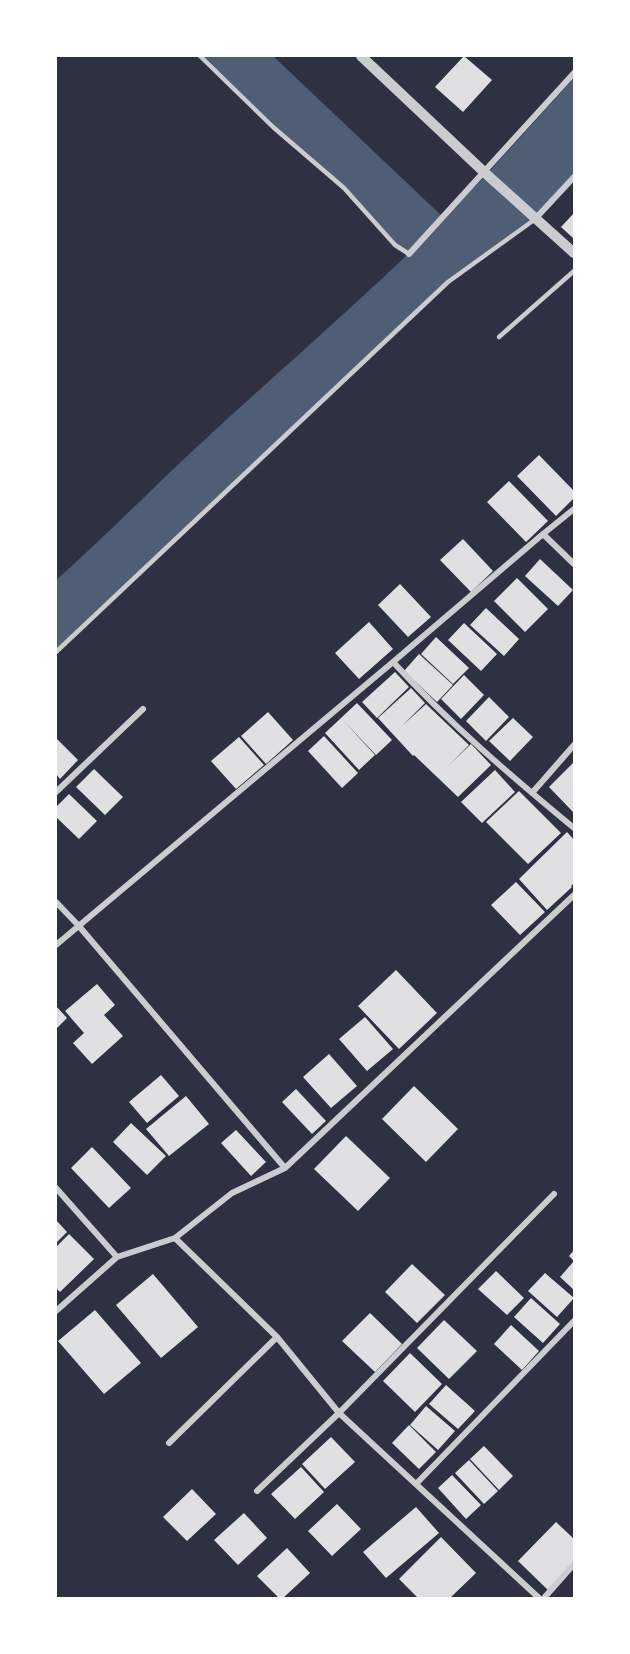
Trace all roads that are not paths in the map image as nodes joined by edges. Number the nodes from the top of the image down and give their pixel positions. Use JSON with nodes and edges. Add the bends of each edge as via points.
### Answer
{"nodes":[{"id":1,"x":200,"y":56,"type":"edge"},
{"id":2,"x":362,"y":56,"type":"edge"},
{"id":3,"x":574,"y":73,"type":"edge"},
{"id":4,"x":485,"y":173,"type":"junction"},
{"id":5,"x":574,"y":177,"type":"edge"},
{"id":6,"x":536,"y":218,"type":"junction"},
{"id":7,"x":574,"y":253,"type":"edge"},
{"id":8,"x":409,"y":254,"type":"joint"},
{"id":9,"x":574,"y":271,"type":"edge"},
{"id":10,"x":499,"y":337,"type":"dead end"},
{"id":11,"x":574,"y":509,"type":"edge"},
{"id":12,"x":543,"y":534,"type":"junction"},
{"id":13,"x":574,"y":564,"type":"edge"},
{"id":14,"x":56,"y":652,"type":"edge"},
{"id":15,"x":393,"y":662,"type":"junction"},
{"id":16,"x":143,"y":710,"type":"dead end"},
{"id":17,"x":574,"y":745,"type":"edge"},
{"id":18,"x":56,"y":792,"type":"edge"},
{"id":19,"x":532,"y":794,"type":"junction"},
{"id":20,"x":574,"y":828,"type":"edge"},
{"id":21,"x":574,"y":895,"type":"edge"},
{"id":22,"x":56,"y":902,"type":"edge"},
{"id":23,"x":78,"y":925,"type":"junction"},
{"id":24,"x":56,"y":945,"type":"edge"},
{"id":25,"x":285,"y":1168,"type":"junction"},
{"id":26,"x":56,"y":1188,"type":"edge"},
{"id":27,"x":554,"y":1194,"type":"dead end"},
{"id":28,"x":175,"y":1238,"type":"junction"},
{"id":29,"x":117,"y":1257,"type":"junction"},
{"id":30,"x":56,"y":1311,"type":"edge"},
{"id":31,"x":574,"y":1321,"type":"edge"},
{"id":32,"x":276,"y":1337,"type":"junction"},
{"id":33,"x":339,"y":1413,"type":"junction"},
{"id":34,"x":169,"y":1443,"type":"dead end"},
{"id":35,"x":416,"y":1484,"type":"junction"},
{"id":36,"x":257,"y":1491,"type":"dead end"},
{"id":37,"x":574,"y":1564,"type":"edge"},
{"id":38,"x":539,"y":1599,"type":"edge"},
{"id":39,"x":544,"y":1599,"type":"edge"}],
"edges":[{"from":1,"to":8,"type":"lane","via":[[344,188],[395,245]]},
{"from":2,"to":4,"type":"street"},
{"from":3,"to":4,"type":"street"},
{"from":4,"to":6,"type":"street"},
{"from":4,"to":8,"type":"street"},
{"from":5,"to":6,"type":"street"},
{"from":6,"to":7,"type":"street"},
{"from":6,"to":14,"type":"lane","via":[[448,282]]},
{"from":9,"to":10,"type":"lane"},
{"from":11,"to":12,"type":"street"},
{"from":12,"to":13,"type":"street"},
{"from":12,"to":15,"type":"street"},
{"from":15,"to":19,"type":"street","via":[[439,711]]},
{"from":15,"to":23,"type":"street"},
{"from":16,"to":18,"type":"street"},
{"from":17,"to":19,"type":"street"},
{"from":19,"to":20,"type":"street"},
{"from":21,"to":25,"type":"street"},
{"from":22,"to":23,"type":"street"},
{"from":23,"to":24,"type":"street"},
{"from":23,"to":25,"type":"street"},
{"from":25,"to":28,"type":"street","via":[[232,1193]]},
{"from":26,"to":29,"type":"street"},
{"from":27,"to":33,"type":"street"},
{"from":28,"to":29,"type":"street"},
{"from":28,"to":32,"type":"street"},
{"from":29,"to":30,"type":"street"},
{"from":31,"to":35,"type":"street"},
{"from":32,"to":33,"type":"street"},
{"from":32,"to":34,"type":"street"},
{"from":33,"to":35,"type":"street"},
{"from":33,"to":36,"type":"street"},
{"from":35,"to":38,"type":"street"},
{"from":37,"to":39,"type":"street"}]}
